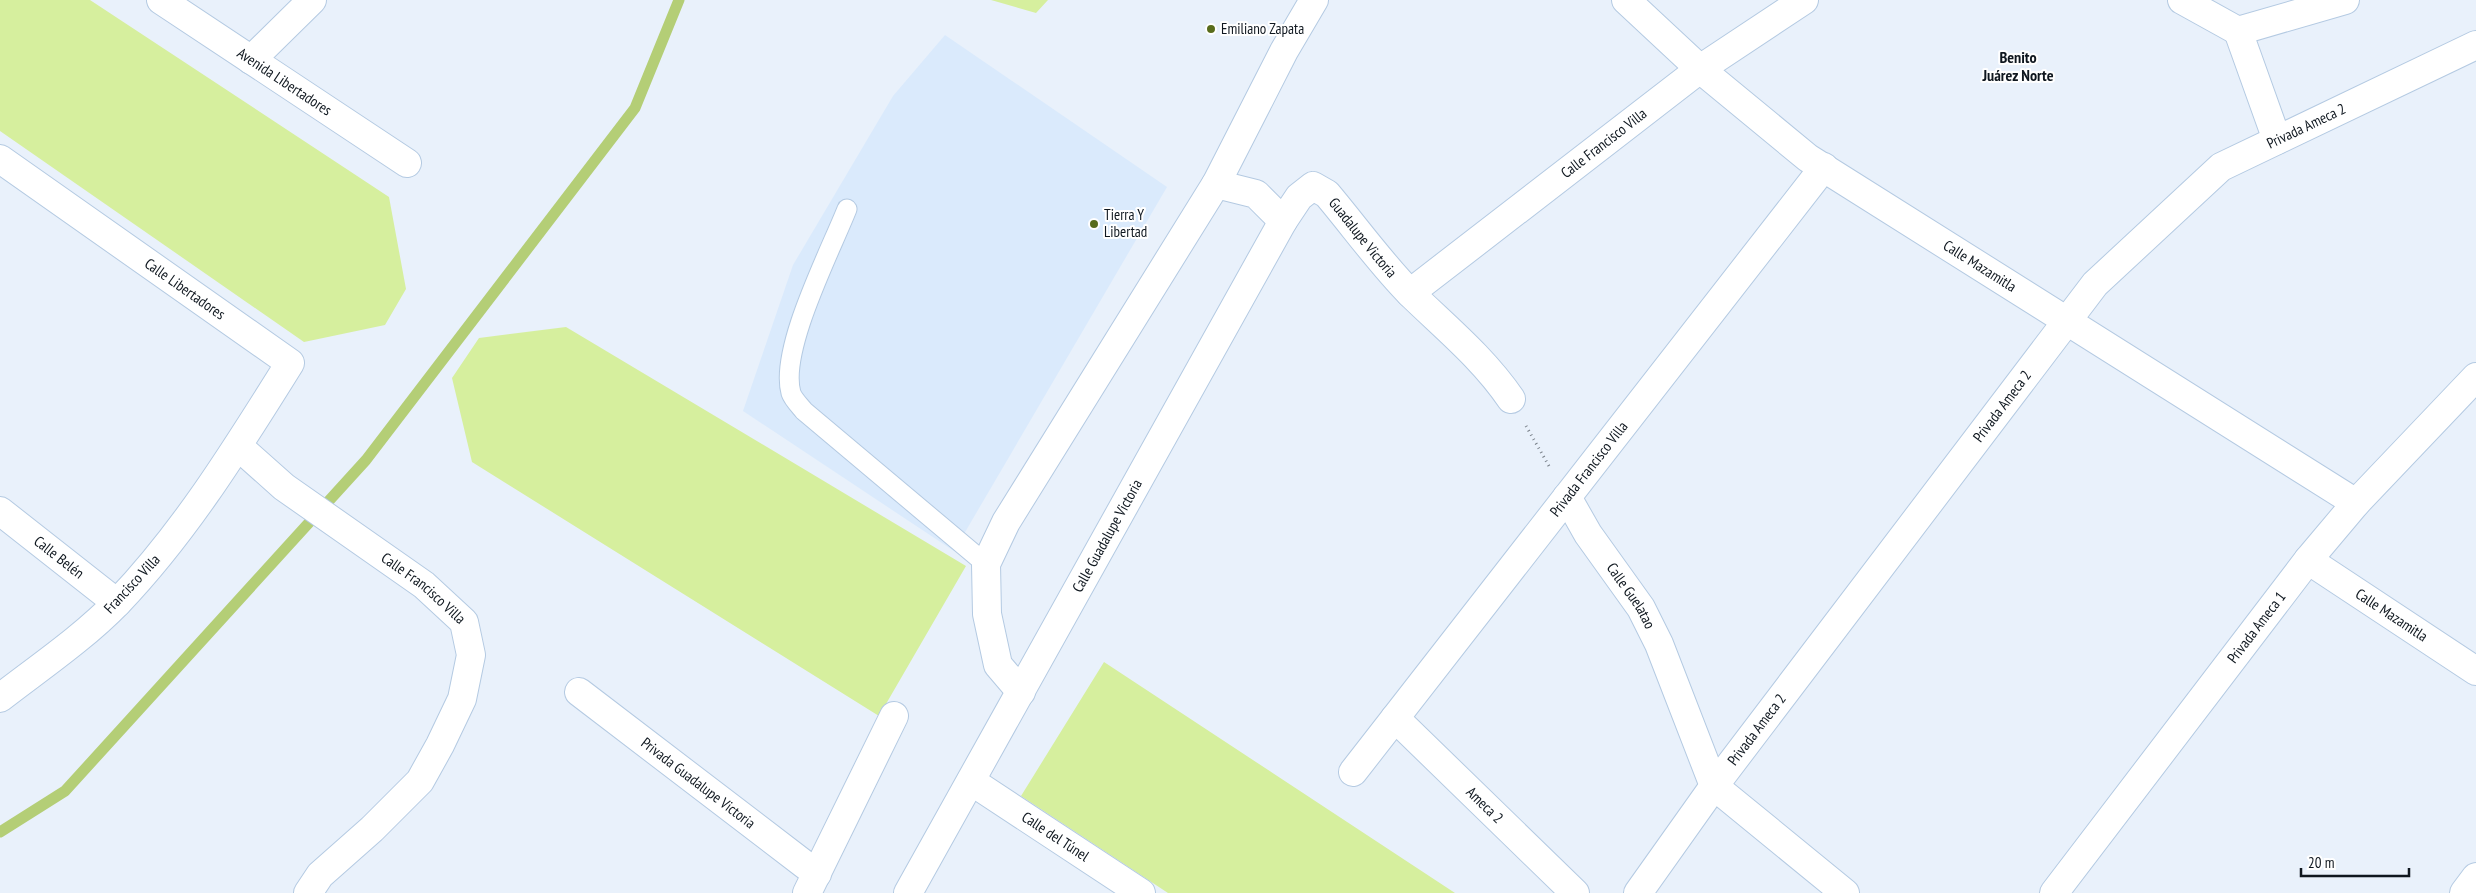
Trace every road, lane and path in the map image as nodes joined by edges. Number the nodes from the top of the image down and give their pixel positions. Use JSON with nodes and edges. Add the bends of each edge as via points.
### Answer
{"nodes":[{"id":1,"x":161,"y":0,"type":"edge"},
{"id":2,"x":312,"y":0,"type":"edge"},
{"id":3,"x":1314,"y":0,"type":"edge"},
{"id":4,"x":1626,"y":0,"type":"edge"},
{"id":5,"x":1804,"y":0,"type":"edge"},
{"id":6,"x":2182,"y":0,"type":"edge"},
{"id":7,"x":2345,"y":0,"type":"edge"},
{"id":8,"x":2238,"y":31,"type":"junction"},
{"id":9,"x":2476,"y":45,"type":"edge"},
{"id":10,"x":251,"y":60,"type":"junction"},
{"id":11,"x":1700,"y":69,"type":"junction"},
{"id":12,"x":2277,"y":140,"type":"junction"},
{"id":13,"x":0,"y":160,"type":"edge"},
{"id":14,"x":407,"y":163,"type":"dead end"},
{"id":15,"x":1824,"y":167,"type":"junction"},
{"id":16,"x":1216,"y":184,"type":"junction"},
{"id":17,"x":1313,"y":186,"type":"joint"},
{"id":18,"x":847,"y":209,"type":"dead end"},
{"id":19,"x":1283,"y":221,"type":"junction"},
{"id":20,"x":1410,"y":293,"type":"junction"},
{"id":21,"x":2068,"y":322,"type":"junction"},
{"id":22,"x":2476,"y":377,"type":"edge"},
{"id":23,"x":1511,"y":399,"type":"joint"},
{"id":24,"x":238,"y":446,"type":"junction"},
{"id":25,"x":1567,"y":497,"type":"junction"},
{"id":26,"x":2356,"y":503,"type":"junction"},
{"id":27,"x":0,"y":511,"type":"edge"},
{"id":28,"x":2308,"y":560,"type":"junction"},
{"id":29,"x":986,"y":564,"type":"junction"},
{"id":30,"x":117,"y":603,"type":"junction"},
{"id":31,"x":2476,"y":671,"type":"edge"},
{"id":32,"x":579,"y":692,"type":"dead end"},
{"id":33,"x":1021,"y":692,"type":"junction"},
{"id":34,"x":0,"y":698,"type":"edge"},
{"id":35,"x":894,"y":716,"type":"dead end"},
{"id":36,"x":1395,"y":718,"type":"junction"},
{"id":37,"x":1354,"y":772,"type":"dead end"},
{"id":38,"x":971,"y":781,"type":"junction"},
{"id":39,"x":1714,"y":786,"type":"junction"},
{"id":40,"x":2476,"y":877,"type":"edge"},
{"id":41,"x":812,"y":883,"type":"edge"},
{"id":42,"x":308,"y":893,"type":"edge"},
{"id":43,"x":908,"y":893,"type":"edge"},
{"id":44,"x":1141,"y":893,"type":"edge"},
{"id":45,"x":1575,"y":893,"type":"edge"},
{"id":46,"x":1638,"y":893,"type":"edge"},
{"id":47,"x":1844,"y":893,"type":"edge"},
{"id":48,"x":2054,"y":893,"type":"edge"},
{"id":49,"x":2464,"y":893,"type":"edge"}],
"edges":[{"from":1,"to":10,"type":"street","name":"Avenida Libertadores"},
{"from":2,"to":10,"type":"street"},
{"from":3,"to":16,"type":"street","via":[[1284,51]]},
{"from":4,"to":11,"type":"street","name":"Calle Mazamitla"},
{"from":5,"to":11,"type":"street","name":"Calle Francisco Villa"},
{"from":6,"to":8,"type":"street"},
{"from":7,"to":8,"type":"street"},
{"from":8,"to":12,"type":"street"},
{"from":9,"to":12,"type":"street","name":"Privada Ameca 2"},
{"from":10,"to":14,"type":"street","name":"Avenida Libertadores"},
{"from":11,"to":15,"type":"street","name":"Calle Mazamitla","via":[[1808,158]]},
{"from":11,"to":20,"type":"street","name":"Calle Francisco Villa"},
{"from":12,"to":21,"type":"street","name":"Privada Ameca 2","via":[[2221,167],[2096,284]]},
{"from":13,"to":24,"type":"street","name":"Calle Libertadores","via":[[290,363]]},
{"from":15,"to":21,"type":"street","name":"Calle Mazamitla"},
{"from":15,"to":25,"type":"street","name":"Privada Francisco Villa"},
{"from":16,"to":19,"type":"street","via":[[1256,194]]},
{"from":16,"to":29,"type":"street","via":[[1006,522]]},
{"from":17,"to":19,"type":"street","name":"Calle Guadalupe Victoria","via":[[1299,197]]},
{"from":17,"to":20,"type":"street","name":"Guadalupe Victoria","via":[[1327,194]]},
{"from":18,"to":29,"type":"lane","via":[[796,334],[788,368],[791,395],[804,411]]},
{"from":19,"to":33,"type":"street","name":"Calle Guadalupe Victoria"},
{"from":20,"to":23,"type":"street","via":[[1495,376]]},
{"from":21,"to":26,"type":"street","name":"Calle Mazamitla"},
{"from":21,"to":39,"type":"street","name":"Privada Ameca 2"},
{"from":22,"to":26,"type":"street","name":"Privada Ameca 1"},
{"from":23,"to":25,"type":"path"},
{"from":24,"to":30,"type":"street","name":"Francisco Villa","via":[[177,535]]},
{"from":24,"to":42,"type":"street","name":"Calle Francisco Villa","via":[[284,487],[424,585],[464,622],[471,656],[462,698],[420,781],[320,875]]},
{"from":25,"to":36,"type":"street","name":"Privada Francisco Villa"},
{"from":25,"to":39,"type":"street","name":"Calle Guelatao","via":[[1588,534],[1640,608],[1659,644]]},
{"from":26,"to":28,"type":"street","name":"Privada Ameca 1"},
{"from":27,"to":30,"type":"street","name":"Calle Belén"},
{"from":28,"to":31,"type":"street","name":"Calle Mazamitla"},
{"from":28,"to":48,"type":"street","name":"Privada Ameca 1"},
{"from":29,"to":33,"type":"street","via":[[987,614],[998,665]]},
{"from":30,"to":34,"type":"street","name":"Francisco Villa"},
{"from":32,"to":41,"type":"street","name":"Privada Guadalupe Victoria"},
{"from":33,"to":38,"type":"street","name":"Calle Guadalupe Victoria"},
{"from":35,"to":41,"type":"street"},
{"from":36,"to":37,"type":"street","name":"Privada Francisco Villa"},
{"from":36,"to":45,"type":"street","name":"Ameca 2"},
{"from":38,"to":43,"type":"street","name":"Calle Guadalupe Victoria"},
{"from":38,"to":44,"type":"street","name":"Calle del Túnel"},
{"from":39,"to":46,"type":"street","name":"Privada Ameca 2"},
{"from":39,"to":47,"type":"street","name":"Calle Guelatao"},
{"from":40,"to":49,"type":"street"}]}
